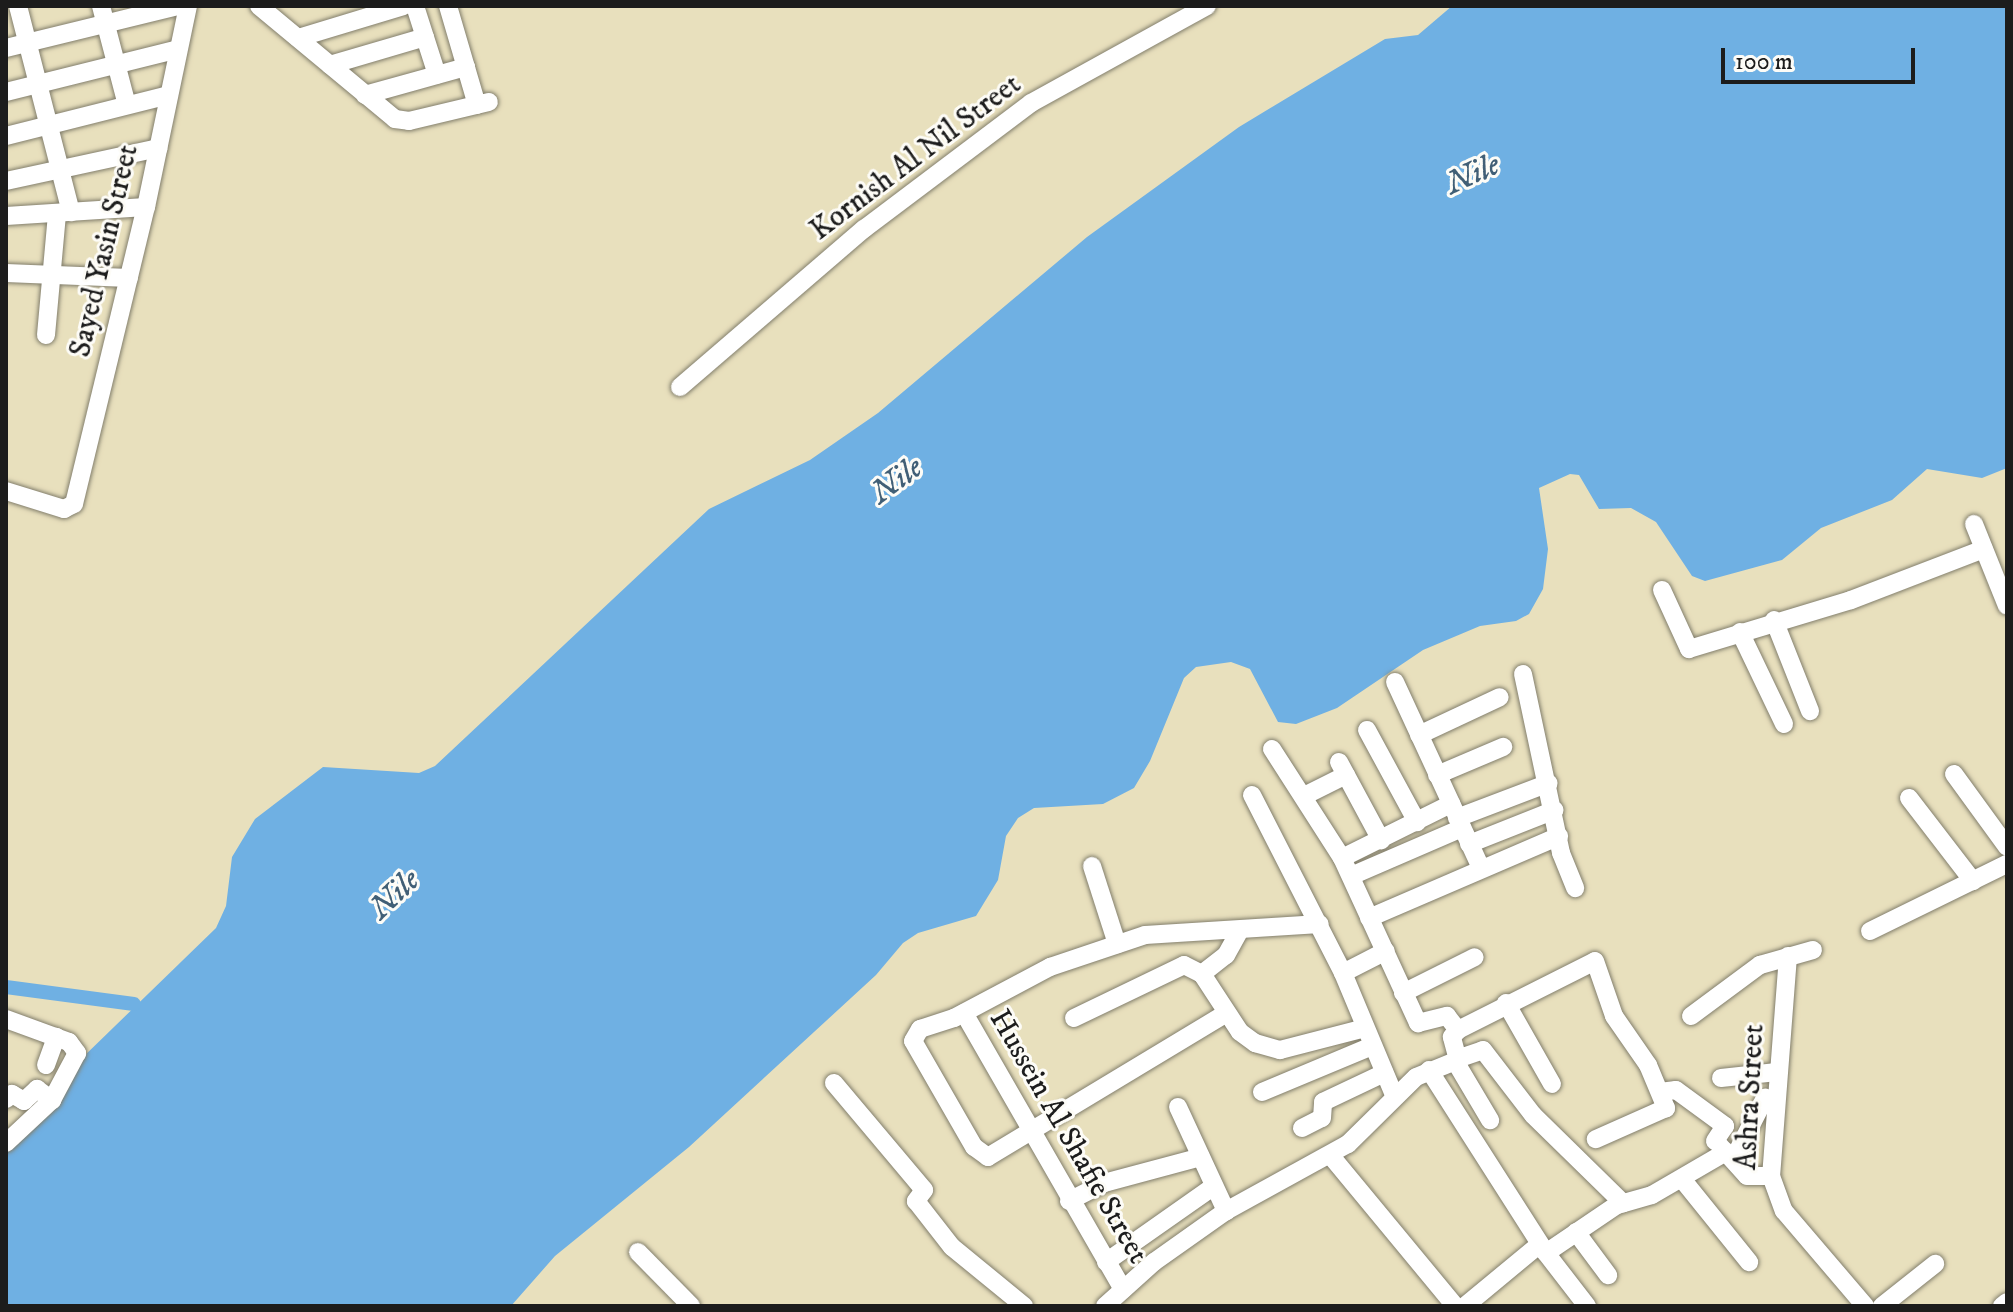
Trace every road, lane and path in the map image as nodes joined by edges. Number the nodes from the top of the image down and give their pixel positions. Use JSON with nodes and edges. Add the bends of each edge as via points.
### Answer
{"nodes":[{"id":1,"x":18,"y":6,"type":"edge"},
{"id":2,"x":178,"y":6,"type":"edge"},
{"id":3,"x":188,"y":6,"type":"edge"},
{"id":4,"x":403,"y":6,"type":"edge"},
{"id":5,"x":448,"y":6,"type":"edge"},
{"id":6,"x":1207,"y":6,"type":"edge"},
{"id":7,"x":263,"y":7,"type":"edge"},
{"id":8,"x":368,"y":11,"type":"edge"},
{"id":9,"x":103,"y":14,"type":"edge"},
{"id":10,"x":298,"y":38,"type":"junction"},
{"id":11,"x":416,"y":39,"type":"junction"},
{"id":12,"x":27,"y":42,"type":"junction"},
{"id":13,"x":6,"y":48,"type":"edge"},
{"id":14,"x":178,"y":49,"type":"junction"},
{"id":15,"x":117,"y":65,"type":"junction"},
{"id":16,"x":330,"y":65,"type":"junction"},
{"id":17,"x":466,"y":67,"type":"junction"},
{"id":18,"x":437,"y":75,"type":"junction"},
{"id":19,"x":38,"y":84,"type":"junction"},
{"id":20,"x":6,"y":92,"type":"edge"},
{"id":21,"x":169,"y":95,"type":"junction"},
{"id":22,"x":365,"y":95,"type":"junction"},
{"id":23,"x":127,"y":105,"type":"junction"},
{"id":24,"x":49,"y":125,"type":"junction"},
{"id":25,"x":6,"y":136,"type":"edge"},
{"id":26,"x":158,"y":148,"type":"junction"},
{"id":27,"x":60,"y":169,"type":"junction"},
{"id":28,"x":6,"y":181,"type":"edge"},
{"id":29,"x":146,"y":207,"type":"junction"},
{"id":30,"x":64,"y":213,"type":"junction"},
{"id":31,"x":6,"y":216,"type":"edge"},
{"id":32,"x":6,"y":273,"type":"edge"},
{"id":33,"x":52,"y":275,"type":"junction"},
{"id":34,"x":129,"y":278,"type":"junction"},
{"id":35,"x":46,"y":335,"type":"dead end"},
{"id":36,"x":680,"y":387,"type":"dead end"},
{"id":37,"x":6,"y":491,"type":"edge"},
{"id":38,"x":1974,"y":524,"type":"dead end"},
{"id":39,"x":1984,"y":549,"type":"junction"},
{"id":40,"x":1662,"y":590,"type":"dead end"},
{"id":41,"x":2007,"y":606,"type":"edge"},
{"id":42,"x":1774,"y":620,"type":"junction"},
{"id":43,"x":1740,"y":632,"type":"junction"},
{"id":44,"x":1523,"y":674,"type":"dead end"},
{"id":45,"x":1395,"y":682,"type":"dead end"},
{"id":46,"x":1500,"y":697,"type":"dead end"},
{"id":47,"x":1810,"y":711,"type":"dead end"},
{"id":48,"x":1784,"y":724,"type":"dead end"},
{"id":49,"x":1367,"y":730,"type":"dead end"},
{"id":50,"x":1419,"y":735,"type":"junction"},
{"id":51,"x":1503,"y":747,"type":"dead end"},
{"id":52,"x":1272,"y":749,"type":"dead end"},
{"id":53,"x":1954,"y":774,"type":"dead end"},
{"id":54,"x":1437,"y":775,"type":"junction"},
{"id":55,"x":1549,"y":783,"type":"junction"},
{"id":56,"x":1252,"y":795,"type":"dead end"},
{"id":57,"x":1304,"y":796,"type":"junction"},
{"id":58,"x":1909,"y":798,"type":"dead end"},
{"id":59,"x":1555,"y":810,"type":"junction"},
{"id":60,"x":1417,"y":822,"type":"junction"},
{"id":61,"x":1460,"y":823,"type":"junction"},
{"id":62,"x":1559,"y":836,"type":"junction"},
{"id":63,"x":1381,"y":840,"type":"junction"},
{"id":64,"x":2007,"y":847,"type":"edge"},
{"id":65,"x":1342,"y":858,"type":"junction"},
{"id":66,"x":2007,"y":864,"type":"edge"},
{"id":67,"x":1092,"y":866,"type":"dead end"},
{"id":68,"x":1481,"y":868,"type":"junction"},
{"id":69,"x":1351,"y":876,"type":"junction"},
{"id":70,"x":1973,"y":881,"type":"junction"},
{"id":71,"x":1575,"y":888,"type":"dead end"},
{"id":72,"x":1369,"y":918,"type":"junction"},
{"id":73,"x":1320,"y":924,"type":"junction"},
{"id":74,"x":1240,"y":930,"type":"junction"},
{"id":75,"x":1870,"y":931,"type":"dead end"},
{"id":76,"x":1117,"y":944,"type":"junction"},
{"id":77,"x":1813,"y":950,"type":"dead end"},
{"id":78,"x":1386,"y":951,"type":"junction"},
{"id":79,"x":1788,"y":956,"type":"junction"},
{"id":80,"x":1475,"y":957,"type":"dead end"},
{"id":81,"x":1343,"y":973,"type":"junction"},
{"id":82,"x":1202,"y":974,"type":"junction"},
{"id":83,"x":1403,"y":993,"type":"junction"},
{"id":84,"x":1506,"y":1003,"type":"junction"},
{"id":85,"x":964,"y":1013,"type":"junction"},
{"id":86,"x":1225,"y":1014,"type":"junction"},
{"id":87,"x":1691,"y":1016,"type":"dead end"},
{"id":88,"x":1074,"y":1018,"type":"dead end"},
{"id":89,"x":6,"y":1019,"type":"edge"},
{"id":90,"x":1458,"y":1030,"type":"junction"},
{"id":91,"x":56,"y":1037,"type":"junction"},
{"id":92,"x":1368,"y":1037,"type":"junction"},
{"id":93,"x":1457,"y":1060,"type":"junction"},
{"id":94,"x":46,"y":1065,"type":"dead end"},
{"id":95,"x":1429,"y":1070,"type":"junction"},
{"id":96,"x":1777,"y":1072,"type":"junction"},
{"id":97,"x":1384,"y":1073,"type":"junction"},
{"id":98,"x":1721,"y":1078,"type":"dead end"},
{"id":99,"x":834,"y":1083,"type":"dead end"},
{"id":100,"x":1552,"y":1084,"type":"dead end"},
{"id":101,"x":1262,"y":1092,"type":"dead end"},
{"id":102,"x":1660,"y":1092,"type":"junction"},
{"id":103,"x":7,"y":1095,"type":"edge"},
{"id":104,"x":1394,"y":1095,"type":"junction"},
{"id":105,"x":1765,"y":1098,"type":"dead end"},
{"id":106,"x":52,"y":1100,"type":"junction"},
{"id":107,"x":1178,"y":1107,"type":"dead end"},
{"id":108,"x":1490,"y":1120,"type":"dead end"},
{"id":109,"x":1302,"y":1128,"type":"dead end"},
{"id":110,"x":1030,"y":1134,"type":"junction"},
{"id":111,"x":9,"y":1135,"type":"edge"},
{"id":112,"x":1596,"y":1139,"type":"dead end"},
{"id":113,"x":1721,"y":1146,"type":"junction"},
{"id":114,"x":1331,"y":1156,"type":"junction"},
{"id":115,"x":1201,"y":1157,"type":"junction"},
{"id":116,"x":1771,"y":1176,"type":"junction"},
{"id":117,"x":1682,"y":1179,"type":"junction"},
{"id":118,"x":1214,"y":1186,"type":"junction"},
{"id":119,"x":1069,"y":1201,"type":"junction"},
{"id":120,"x":1623,"y":1203,"type":"junction"},
{"id":121,"x":1226,"y":1211,"type":"junction"},
{"id":122,"x":1576,"y":1232,"type":"junction"},
{"id":123,"x":1543,"y":1249,"type":"junction"},
{"id":124,"x":638,"y":1252,"type":"dead end"},
{"id":125,"x":1106,"y":1262,"type":"junction"},
{"id":126,"x":1749,"y":1262,"type":"dead end"},
{"id":127,"x":1935,"y":1264,"type":"dead end"},
{"id":128,"x":1608,"y":1275,"type":"dead end"},
{"id":129,"x":1123,"y":1289,"type":"junction"},
{"id":130,"x":2007,"y":1302,"type":"edge"},
{"id":131,"x":691,"y":1306,"type":"edge"},
{"id":132,"x":1024,"y":1306,"type":"edge"},
{"id":133,"x":1105,"y":1306,"type":"edge"},
{"id":134,"x":1455,"y":1306,"type":"edge"},
{"id":135,"x":1465,"y":1306,"type":"edge"},
{"id":136,"x":1587,"y":1306,"type":"edge"},
{"id":137,"x":1865,"y":1306,"type":"edge"},
{"id":138,"x":1882,"y":1306,"type":"edge"},
{"id":139,"x":2002,"y":1306,"type":"edge"}],
"edges":[{"from":1,"to":12,"type":"street"},
{"from":2,"to":9,"type":"street"},
{"from":3,"to":14,"type":"street","name":"Sayed Yasin Street"},
{"from":4,"to":8,"type":"street"},
{"from":4,"to":11,"type":"street"},
{"from":5,"to":17,"type":"street"},
{"from":6,"to":36,"type":"street","name":"Kornish Al Nil Street","via":[[1094,65],[1010,119],[864,229]]},
{"from":7,"to":10,"type":"street"},
{"from":8,"to":10,"type":"street"},
{"from":9,"to":12,"type":"street"},
{"from":9,"to":15,"type":"street"},
{"from":10,"to":16,"type":"street"},
{"from":11,"to":16,"type":"street"},
{"from":11,"to":18,"type":"street"},
{"from":12,"to":13,"type":"street"},
{"from":12,"to":19,"type":"street"},
{"from":14,"to":15,"type":"street"},
{"from":14,"to":21,"type":"street","name":"Sayed Yasin Street"},
{"from":15,"to":19,"type":"street"},
{"from":15,"to":23,"type":"street"},
{"from":16,"to":22,"type":"street"},
{"from":17,"to":18,"type":"street"},
{"from":17,"to":22,"type":"street","via":[[483,104],[402,121]]},
{"from":18,"to":22,"type":"street"},
{"from":19,"to":20,"type":"street"},
{"from":19,"to":24,"type":"street"},
{"from":21,"to":23,"type":"street"},
{"from":21,"to":26,"type":"street","name":"Sayed Yasin Street"},
{"from":23,"to":24,"type":"street"},
{"from":24,"to":25,"type":"street"},
{"from":24,"to":27,"type":"street"},
{"from":26,"to":27,"type":"street"},
{"from":26,"to":29,"type":"street","name":"Sayed Yasin Street"},
{"from":27,"to":28,"type":"street"},
{"from":27,"to":30,"type":"street"},
{"from":29,"to":30,"type":"street"},
{"from":29,"to":34,"type":"street","name":"Sayed Yasin Street"},
{"from":30,"to":31,"type":"street"},
{"from":30,"to":33,"type":"street"},
{"from":32,"to":33,"type":"street"},
{"from":33,"to":34,"type":"street"},
{"from":33,"to":35,"type":"street"},
{"from":34,"to":37,"type":"street","name":"Sayed Yasin Street","via":[[71,508]]},
{"from":38,"to":39,"type":"street"},
{"from":39,"to":41,"type":"street"},
{"from":39,"to":42,"type":"street","via":[[1851,600]]},
{"from":40,"to":43,"type":"street","via":[[1689,649]]},
{"from":42,"to":43,"type":"street"},
{"from":42,"to":47,"type":"street"},
{"from":43,"to":48,"type":"street"},
{"from":44,"to":55,"type":"street"},
{"from":45,"to":50,"type":"street"},
{"from":46,"to":50,"type":"street"},
{"from":49,"to":60,"type":"street"},
{"from":50,"to":54,"type":"street"},
{"from":51,"to":54,"type":"street"},
{"from":52,"to":57,"type":"street"},
{"from":53,"to":64,"type":"street"},
{"from":54,"to":61,"type":"street"},
{"from":55,"to":59,"type":"street"},
{"from":55,"to":61,"type":"street"},
{"from":56,"to":73,"type":"street"},
{"from":57,"to":63,"type":"street","via":[[1342,769]]},
{"from":57,"to":65,"type":"street"},
{"from":58,"to":70,"type":"street"},
{"from":59,"to":61,"type":"street"},
{"from":59,"to":62,"type":"street"},
{"from":60,"to":61,"type":"street"},
{"from":60,"to":63,"type":"street"},
{"from":61,"to":68,"type":"street"},
{"from":61,"to":69,"type":"street"},
{"from":62,"to":68,"type":"street"},
{"from":62,"to":71,"type":"street"},
{"from":63,"to":65,"type":"street"},
{"from":65,"to":69,"type":"street"},
{"from":66,"to":70,"type":"street"},
{"from":67,"to":76,"type":"street"},
{"from":68,"to":72,"type":"street"},
{"from":69,"to":72,"type":"street"},
{"from":70,"to":75,"type":"street"},
{"from":72,"to":78,"type":"street"},
{"from":73,"to":74,"type":"street"},
{"from":73,"to":81,"type":"street"},
{"from":74,"to":76,"type":"street","via":[[1165,931]]},
{"from":74,"to":82,"type":"street","via":[[1226,955]]},
{"from":76,"to":85,"type":"street","via":[[1050,967]]},
{"from":77,"to":79,"type":"street"},
{"from":78,"to":81,"type":"street"},
{"from":78,"to":83,"type":"street"},
{"from":79,"to":87,"type":"street","via":[[1760,965]]},
{"from":79,"to":96,"type":"street","name":"Ashra Street"},
{"from":80,"to":83,"type":"street"},
{"from":81,"to":92,"type":"street"},
{"from":82,"to":86,"type":"street"},
{"from":82,"to":88,"type":"street","via":[[1184,965]]},
{"from":83,"to":90,"type":"street","via":[[1418,1023],[1447,1016]]},
{"from":84,"to":90,"type":"street"},
{"from":84,"to":100,"type":"street"},
{"from":84,"to":102,"type":"street","via":[[1595,961],[1614,1016]]},
{"from":85,"to":110,"type":"street","name":"Hussein Al Shafie Street"},
{"from":85,"to":110,"type":"street","via":[[915,1032],[914,1047],[979,1153],[994,1155]]},
{"from":86,"to":92,"type":"street","via":[[1255,1043],[1280,1050]]},
{"from":86,"to":110,"type":"street"},
{"from":89,"to":91,"type":"street"},
{"from":90,"to":93,"type":"street","via":[[1453,1041]]},
{"from":91,"to":94,"type":"street"},
{"from":91,"to":106,"type":"street","via":[[77,1048]]},
{"from":92,"to":97,"type":"street"},
{"from":92,"to":101,"type":"street"},
{"from":93,"to":95,"type":"street"},
{"from":93,"to":108,"type":"street"},
{"from":93,"to":120,"type":"street","via":[[1483,1050],[1533,1115]]},
{"from":95,"to":104,"type":"street"},
{"from":95,"to":123,"type":"street"},
{"from":96,"to":98,"type":"street"},
{"from":96,"to":116,"type":"street","name":"Ashra Street"},
{"from":97,"to":104,"type":"street"},
{"from":97,"to":109,"type":"street","via":[[1323,1102],[1322,1118]]},
{"from":99,"to":132,"type":"street","via":[[924,1190],[916,1201],[952,1247]]},
{"from":102,"to":112,"type":"street","via":[[1664,1112]]},
{"from":102,"to":113,"type":"street","via":[[1676,1090],[1725,1126]]},
{"from":103,"to":106,"type":"street","via":[[24,1101],[37,1089]]},
{"from":104,"to":114,"type":"street","via":[[1364,1130]]},
{"from":105,"to":113,"type":"street"},
{"from":106,"to":111,"type":"street"},
{"from":107,"to":115,"type":"street"},
{"from":110,"to":119,"type":"street","name":"Hussein Al Shafie Street"},
{"from":113,"to":116,"type":"street","via":[[1747,1176]]},
{"from":113,"to":117,"type":"street"},
{"from":114,"to":121,"type":"street"},
{"from":114,"to":134,"type":"street"},
{"from":115,"to":118,"type":"street"},
{"from":115,"to":119,"type":"street","via":[[1104,1183]]},
{"from":116,"to":137,"type":"street","name":"Ashra Street","via":[[1784,1211]]},
{"from":117,"to":120,"type":"street"},
{"from":117,"to":126,"type":"street"},
{"from":118,"to":121,"type":"street"},
{"from":118,"to":125,"type":"street"},
{"from":119,"to":125,"type":"street","name":"Hussein Al Shafie Street"},
{"from":120,"to":122,"type":"street"},
{"from":121,"to":129,"type":"street"},
{"from":122,"to":123,"type":"street"},
{"from":122,"to":128,"type":"street"},
{"from":123,"to":135,"type":"street"},
{"from":123,"to":136,"type":"street"},
{"from":124,"to":131,"type":"street"},
{"from":125,"to":129,"type":"street","name":"Hussein Al Shafie Street"},
{"from":127,"to":138,"type":"street"},
{"from":129,"to":133,"type":"street"},
{"from":130,"to":139,"type":"street"}]}
